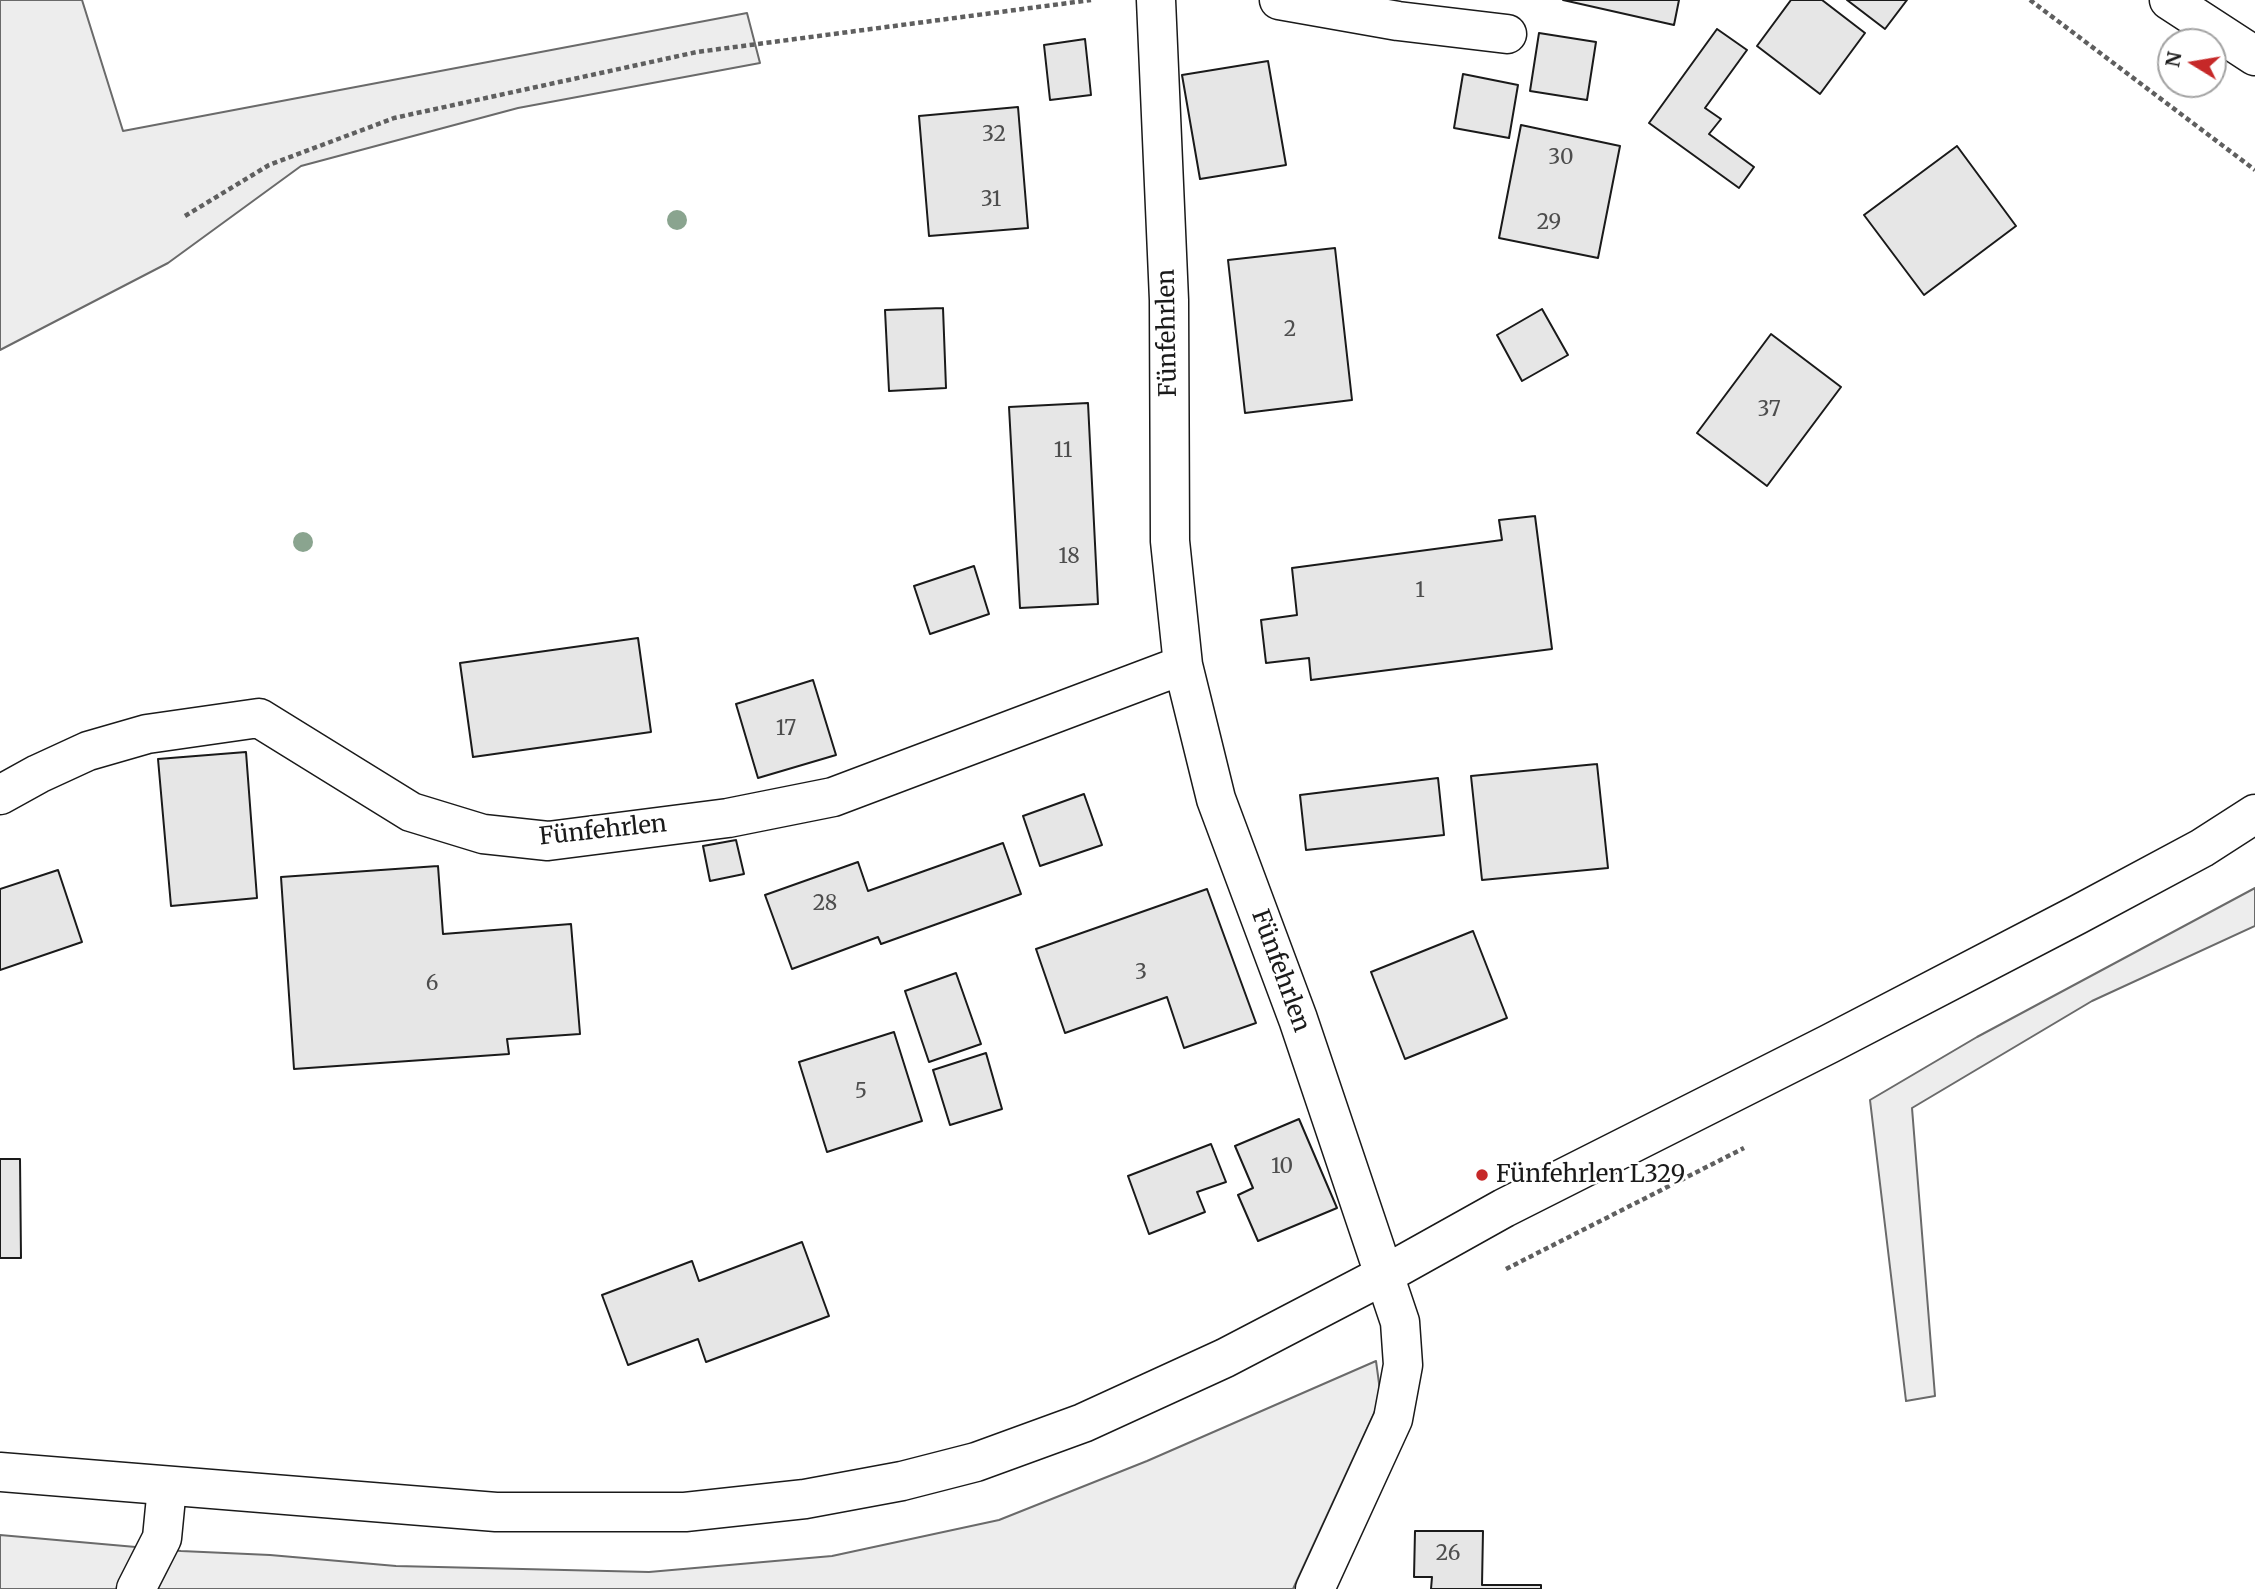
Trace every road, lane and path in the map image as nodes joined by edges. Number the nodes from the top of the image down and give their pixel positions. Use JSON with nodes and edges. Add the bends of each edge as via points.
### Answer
{"nodes":[{"id":1,"x":1091,"y":0,"type":"edge"},
{"id":2,"x":1156,"y":0,"type":"edge"},
{"id":3,"x":1279,"y":0,"type":"edge"},
{"id":4,"x":2030,"y":0,"type":"edge"},
{"id":5,"x":2169,"y":0,"type":"edge"},
{"id":6,"x":1507,"y":34,"type":"dead end"},
{"id":7,"x":2255,"y":56,"type":"edge"},
{"id":8,"x":2255,"y":170,"type":"edge"},
{"id":9,"x":185,"y":216,"type":"dead end"},
{"id":10,"x":1183,"y":665,"type":"junction"},
{"id":11,"x":0,"y":795,"type":"edge"},
{"id":12,"x":2255,"y":814,"type":"edge"},
{"id":13,"x":1384,"y":1275,"type":"junction"},
{"id":14,"x":0,"y":1472,"type":"edge"},
{"id":15,"x":167,"y":1487,"type":"junction"},
{"id":16,"x":136,"y":1589,"type":"edge"},
{"id":17,"x":1315,"y":1589,"type":"edge"}],
"edges":[{"from":1,"to":9,"type":"path","via":[[697,52],[394,118],[269,165]]},
{"from":2,"to":10,"type":"main road","name":"Fünfehrlen","via":[[1169,300],[1170,541]]},
{"from":3,"to":6,"type":"main road"},
{"from":4,"to":8,"type":"path"},
{"from":5,"to":7,"type":"main road"},
{"from":10,"to":11,"type":"main road","name":"Fünfehrlen","via":[[833,797],[728,818],[548,841],[483,834],[411,812],[259,718],[146,734],[111,744]]},
{"from":10,"to":13,"type":"main road","name":"Fünfehrlen","via":[[1216,799],[1298,1019]]},
{"from":12,"to":13,"type":"main road","via":[[2077,915],[1504,1208]]},
{"from":13,"to":15,"type":"main road","via":[[1083,1423],[976,1462],[829,1494],[685,1512],[496,1512]]},
{"from":13,"to":17,"type":"main road","name":"Fünfehrlen","via":[[1400,1322],[1404,1365],[1393,1419]]},
{"from":14,"to":15,"type":"main road"},
{"from":15,"to":16,"type":"main road","via":[[162,1538]]}]}
